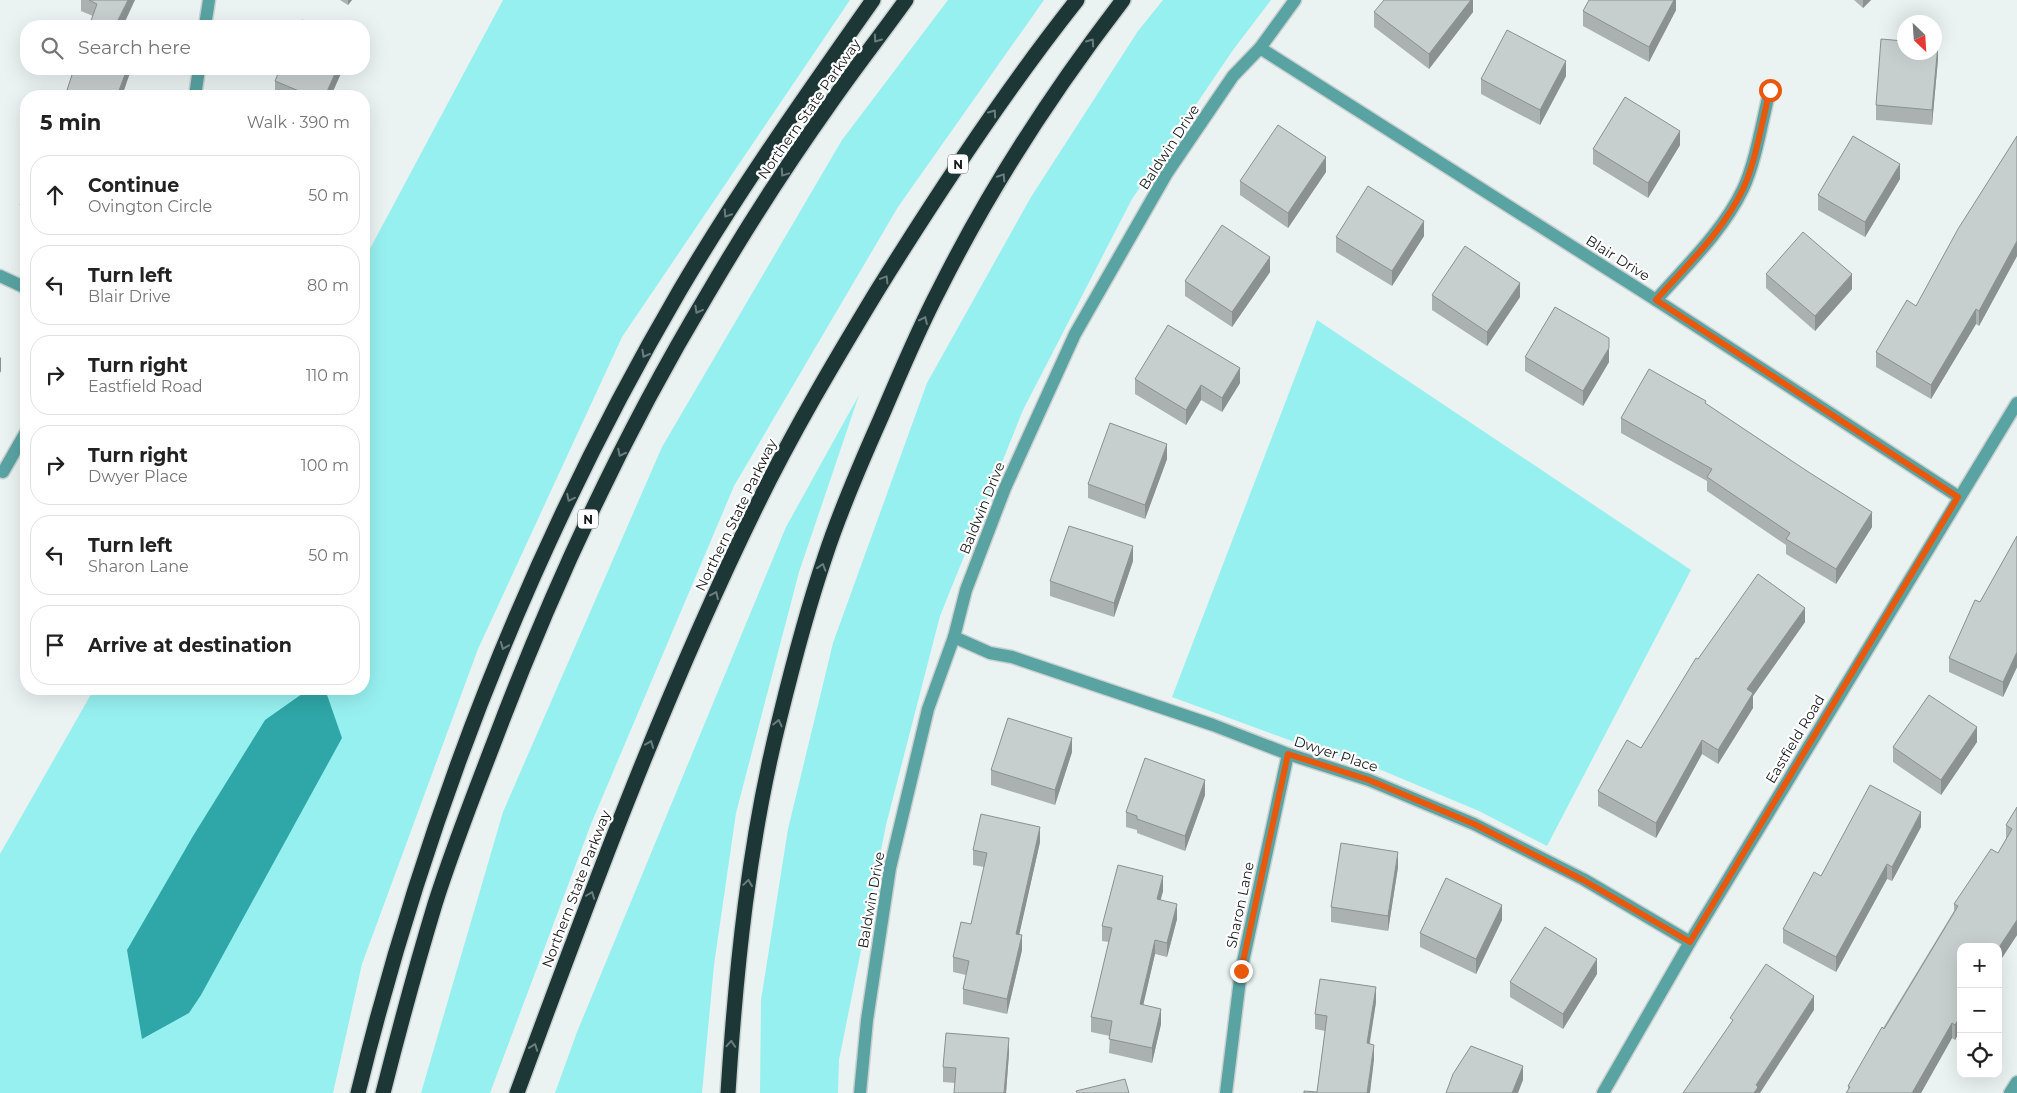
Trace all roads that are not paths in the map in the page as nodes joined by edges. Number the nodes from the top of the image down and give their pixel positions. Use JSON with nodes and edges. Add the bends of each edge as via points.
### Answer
{"nodes":[{"id":1,"x":210,"y":0,"type":"edge"},
{"id":2,"x":873,"y":0,"type":"edge"},
{"id":3,"x":906,"y":0,"type":"edge"},
{"id":4,"x":1077,"y":0,"type":"edge"},
{"id":5,"x":1123,"y":0,"type":"edge"},
{"id":6,"x":1295,"y":0,"type":"edge"},
{"id":7,"x":206,"y":20,"type":"edge"},
{"id":8,"x":1260,"y":48,"type":"junction"},
{"id":9,"x":198,"y":75,"type":"edge"},
{"id":10,"x":195,"y":90,"type":"edge"},
{"id":11,"x":1770,"y":90,"type":"dead end"},
{"id":12,"x":0,"y":276,"type":"edge"},
{"id":13,"x":20,"y":285,"type":"edge"},
{"id":14,"x":1656,"y":300,"type":"junction"},
{"id":15,"x":2017,"y":403,"type":"edge"},
{"id":16,"x":20,"y":442,"type":"edge"},
{"id":17,"x":3,"y":472,"type":"dead end"},
{"id":18,"x":1958,"y":497,"type":"junction"},
{"id":19,"x":954,"y":637,"type":"junction"},
{"id":20,"x":1288,"y":754,"type":"junction"},
{"id":21,"x":1690,"y":942,"type":"junction"},
{"id":22,"x":2017,"y":1082,"type":"edge"},
{"id":23,"x":358,"y":1093,"type":"edge"},
{"id":24,"x":383,"y":1093,"type":"edge"},
{"id":25,"x":517,"y":1093,"type":"edge"},
{"id":26,"x":728,"y":1093,"type":"edge"},
{"id":27,"x":860,"y":1093,"type":"edge"},
{"id":28,"x":1226,"y":1093,"type":"edge"},
{"id":29,"x":1603,"y":1093,"type":"edge"},
{"id":30,"x":2010,"y":1093,"type":"edge"}],
"edges":[{"from":1,"to":7,"type":"street"},
{"from":2,"to":23,"type":"highway","one_way":true,"via":[[754,171],[684,284],[613,413],[550,540],[475,718],[445,802],[387,982]]},
{"from":3,"to":24,"type":"highway","name":"Northern State Parkway","number":"N","one_way":true,"via":[[830,104],[721,272],[601,491],[554,592],[472,799],[436,901]]},
{"from":25,"to":4,"type":"highway","name":"Northern State Parkway","number":"N","one_way":true,"via":[[665,707],[757,505],[846,343],[899,256],[1011,88]]},
{"from":26,"to":5,"type":"highway","one_way":true,"via":[[736,990],[757,825],[779,718],[825,557],[870,442],[938,290],[992,192],[1050,101]]},
{"from":6,"to":8,"type":"street","name":"Baldwin Drive"},
{"from":8,"to":14,"type":"street","name":"Blair Drive"},
{"from":8,"to":19,"type":"street","name":"Baldwin Drive","via":[[1233,76],[1167,174],[1075,334],[1005,488],[966,590]]},
{"from":9,"to":10,"type":"street"},
{"from":11,"to":14,"type":"street","via":[[1743,189],[1722,224]]},
{"from":12,"to":13,"type":"street"},
{"from":14,"to":18,"type":"street","name":"Blair Drive"},
{"from":15,"to":18,"type":"street","name":"Eastfield Road"},
{"from":16,"to":17,"type":"street"},
{"from":18,"to":21,"type":"street","name":"Eastfield Road"},
{"from":19,"to":20,"type":"street","name":"Dwyer Place","via":[[990,653],[1021,660],[1213,725]]},
{"from":19,"to":27,"type":"street","name":"Baldwin Drive","via":[[928,709],[890,868],[867,1020]]},
{"from":20,"to":21,"type":"street","name":"Dwyer Place","via":[[1369,780],[1474,824],[1583,880]]},
{"from":20,"to":28,"type":"street","name":"Sharon Lane","via":[[1241,971]]},
{"from":21,"to":29,"type":"street","name":"Eastfield Road"},
{"from":22,"to":30,"type":"street"}]}
